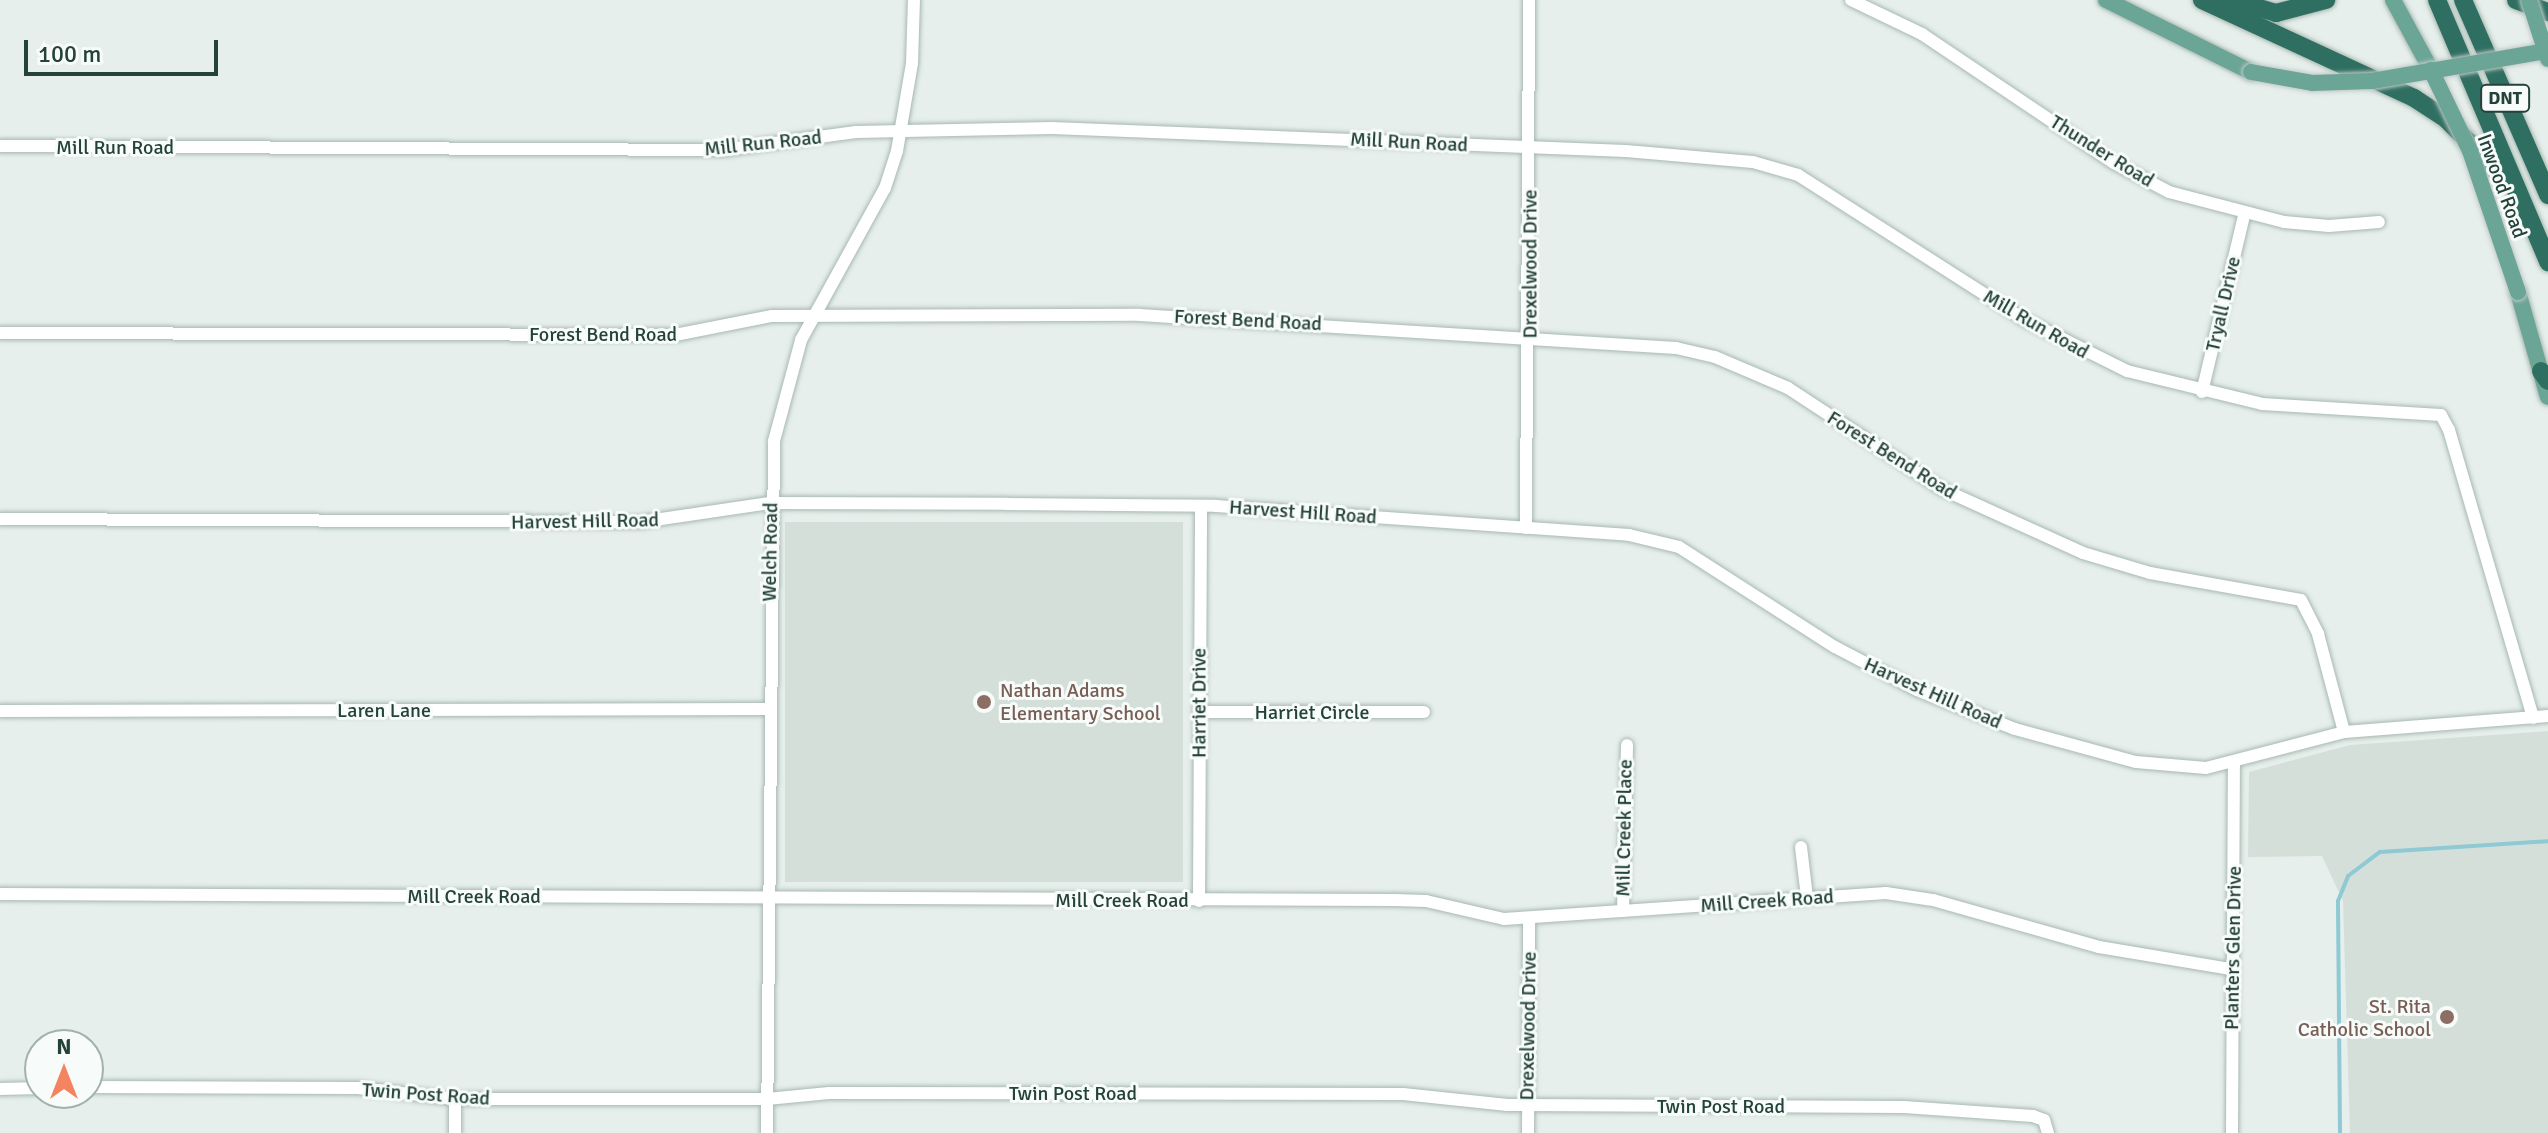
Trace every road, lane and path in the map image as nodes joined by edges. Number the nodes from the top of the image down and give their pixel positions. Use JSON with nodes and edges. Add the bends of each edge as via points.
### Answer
{"nodes":[{"id":1,"x":914,"y":0,"type":"edge"},
{"id":2,"x":1529,"y":0,"type":"edge"},
{"id":3,"x":1851,"y":0,"type":"edge"},
{"id":4,"x":2106,"y":0,"type":"edge"},
{"id":5,"x":2202,"y":0,"type":"edge"},
{"id":6,"x":2233,"y":0,"type":"edge"},
{"id":7,"x":2326,"y":0,"type":"edge"},
{"id":8,"x":2393,"y":0,"type":"edge"},
{"id":9,"x":2437,"y":0,"type":"edge"},
{"id":10,"x":2463,"y":0,"type":"edge"},
{"id":11,"x":2516,"y":0,"type":"edge"},
{"id":12,"x":2529,"y":0,"type":"edge"},
{"id":13,"x":2548,"y":12,"type":"edge"},
{"id":14,"x":2547,"y":54,"type":"edge"},
{"id":15,"x":2431,"y":70,"type":"junction"},
{"id":16,"x":902,"y":129,"type":"junction"},
{"id":17,"x":0,"y":146,"type":"edge"},
{"id":18,"x":1530,"y":148,"type":"junction"},
{"id":19,"x":2518,"y":192,"type":"junction"},
{"id":20,"x":2548,"y":195,"type":"edge"},
{"id":21,"x":2244,"y":216,"type":"junction"},
{"id":22,"x":2379,"y":222,"type":"dead end"},
{"id":23,"x":2548,"y":262,"type":"edge"},
{"id":24,"x":813,"y":315,"type":"junction"},
{"id":25,"x":0,"y":333,"type":"edge"},
{"id":26,"x":1529,"y":335,"type":"junction"},
{"id":27,"x":2544,"y":376,"type":"edge"},
{"id":28,"x":2202,"y":392,"type":"junction"},
{"id":29,"x":2548,"y":397,"type":"edge"},
{"id":30,"x":770,"y":503,"type":"junction"},
{"id":31,"x":1201,"y":506,"type":"junction"},
{"id":32,"x":0,"y":519,"type":"edge"},
{"id":33,"x":1526,"y":528,"type":"junction"},
{"id":34,"x":768,"y":709,"type":"junction"},
{"id":35,"x":0,"y":711,"type":"edge"},
{"id":36,"x":1199,"y":712,"type":"junction"},
{"id":37,"x":1424,"y":712,"type":"dead end"},
{"id":38,"x":2548,"y":716,"type":"edge"},
{"id":39,"x":2533,"y":718,"type":"junction"},
{"id":40,"x":2344,"y":732,"type":"junction"},
{"id":41,"x":1627,"y":745,"type":"dead end"},
{"id":42,"x":2234,"y":764,"type":"junction"},
{"id":43,"x":1801,"y":847,"type":"dead end"},
{"id":44,"x":0,"y":894,"type":"edge"},
{"id":45,"x":1807,"y":897,"type":"junction"},
{"id":46,"x":768,"y":898,"type":"junction"},
{"id":47,"x":1199,"y":901,"type":"junction"},
{"id":48,"x":1623,"y":911,"type":"junction"},
{"id":49,"x":1529,"y":919,"type":"junction"},
{"id":50,"x":2231,"y":969,"type":"junction"},
{"id":51,"x":104,"y":1087,"type":"edge"},
{"id":52,"x":24,"y":1088,"type":"edge"},
{"id":53,"x":0,"y":1089,"type":"edge"},
{"id":54,"x":455,"y":1099,"type":"junction"},
{"id":55,"x":767,"y":1099,"type":"junction"},
{"id":56,"x":1527,"y":1105,"type":"junction"},
{"id":57,"x":455,"y":1133,"type":"edge"},
{"id":58,"x":767,"y":1133,"type":"edge"},
{"id":59,"x":1528,"y":1133,"type":"edge"},
{"id":60,"x":2048,"y":1133,"type":"edge"},
{"id":61,"x":2232,"y":1133,"type":"edge"}],
"edges":[{"from":1,"to":16,"type":"street","name":"Welch Road"},
{"from":2,"to":18,"type":"street","name":"Drexelwood Drive"},
{"from":3,"to":21,"type":"street","name":"Thunder Road","via":[[1941,45],[2138,177]]},
{"from":4,"to":15,"type":"main road","bridge":true,"via":[[2251,72],[2339,83]]},
{"from":5,"to":19,"type":"highway","via":[[2414,98],[2446,119]]},
{"from":6,"to":7,"type":"highway","via":[[2276,13]]},
{"from":8,"to":15,"type":"main road","name":"Inwood Road"},
{"from":9,"to":19,"type":"highway","number":"DNT"},
{"from":10,"to":20,"type":"highway","number":"DNT"},
{"from":11,"to":13,"type":"highway"},
{"from":12,"to":14,"type":"main road","bridge":true},
{"from":14,"to":15,"type":"main road","bridge":true},
{"from":15,"to":27,"type":"main road","name":"Inwood Road","bridge":true,"via":[[2474,162]]},
{"from":16,"to":17,"type":"street","name":"Mill Run Road","via":[[723,150]]},
{"from":16,"to":18,"type":"street","name":"Mill Run Road","via":[[1228,132]]},
{"from":16,"to":24,"type":"street","name":"Welch Road","via":[[885,188]]},
{"from":18,"to":26,"type":"street","name":"Drexelwood Drive"},
{"from":18,"to":28,"type":"street","name":"Mill Run Road","via":[[1737,159],[1798,175],[2078,350]]},
{"from":19,"to":23,"type":"highway","number":"DNT"},
{"from":21,"to":22,"type":"street","name":"Thunder Road","via":[[2329,226]]},
{"from":21,"to":28,"type":"street","name":"Tryall Drive"},
{"from":24,"to":25,"type":"street","name":"Forest Bend Road","via":[[751,319],[675,335]]},
{"from":24,"to":26,"type":"street","name":"Forest Bend Road","via":[[1202,316]]},
{"from":24,"to":30,"type":"street","name":"Welch Road","via":[[779,410]]},
{"from":26,"to":33,"type":"street","name":"Drexelwood Drive"},
{"from":26,"to":40,"type":"street","name":"Forest Bend Road","via":[[1646,344],[1715,357],[1788,388],[1942,489],[2083,553],[2150,573],[2301,600],[2318,634]]},
{"from":27,"to":29,"type":"main road","name":"Inwood Road"},
{"from":28,"to":39,"type":"street","name":"Mill Run Road","via":[[2289,407],[2441,415]]},
{"from":30,"to":31,"type":"street","name":"Harvest Hill Road"},
{"from":30,"to":32,"type":"street","name":"Harvest Hill Road","via":[[641,522]]},
{"from":30,"to":34,"type":"street","name":"Welch Road"},
{"from":31,"to":33,"type":"street","name":"Harvest Hill Road"},
{"from":31,"to":36,"type":"street","name":"Harriet Drive"},
{"from":33,"to":42,"type":"street","name":"Harvest Hill Road","via":[[1629,535],[1679,547],[1877,670],[2015,729],[2148,764]]},
{"from":34,"to":35,"type":"street","name":"Laren Lane"},
{"from":34,"to":46,"type":"street","name":"Welch Road"},
{"from":36,"to":37,"type":"street","name":"Harriet Circle"},
{"from":36,"to":47,"type":"street","name":"Harriet Drive"},
{"from":38,"to":39,"type":"street","name":"Harvest Hill Road"},
{"from":39,"to":40,"type":"street","name":"Harvest Hill Road"},
{"from":40,"to":42,"type":"street","name":"Harvest Hill Road"},
{"from":41,"to":48,"type":"street","name":"Mill Creek Place"},
{"from":42,"to":50,"type":"street","name":"Planters Glen Drive"},
{"from":43,"to":45,"type":"street"},
{"from":44,"to":46,"type":"street","name":"Mill Creek Road"},
{"from":45,"to":48,"type":"street","name":"Mill Creek Road"},
{"from":45,"to":50,"type":"street","name":"Mill Creek Road","via":[[1909,894],[2073,941]]},
{"from":46,"to":47,"type":"street","name":"Mill Creek Road"},
{"from":46,"to":55,"type":"street","name":"Welch Road"},
{"from":47,"to":49,"type":"street","name":"Mill Creek Road","via":[[1426,901],[1480,916]]},
{"from":48,"to":49,"type":"street","name":"Mill Creek Road"},
{"from":49,"to":56,"type":"street","name":"Drexelwood Drive"},
{"from":50,"to":61,"type":"street","name":"Planters Glen Drive"},
{"from":51,"to":54,"type":"street","name":"Twin Post Road","via":[[358,1088]]},
{"from":52,"to":53,"type":"street"},
{"from":54,"to":55,"type":"street","name":"Twin Post Road"},
{"from":54,"to":57,"type":"street"},
{"from":55,"to":56,"type":"street","name":"Twin Post Road","via":[[829,1093],[1403,1094]]},
{"from":55,"to":58,"type":"street","name":"Welch Road"},
{"from":56,"to":59,"type":"street","name":"Drexelwood Drive"},
{"from":56,"to":60,"type":"street","name":"Twin Post Road","via":[[1920,1108],[2033,1116],[2044,1120]]}]}
